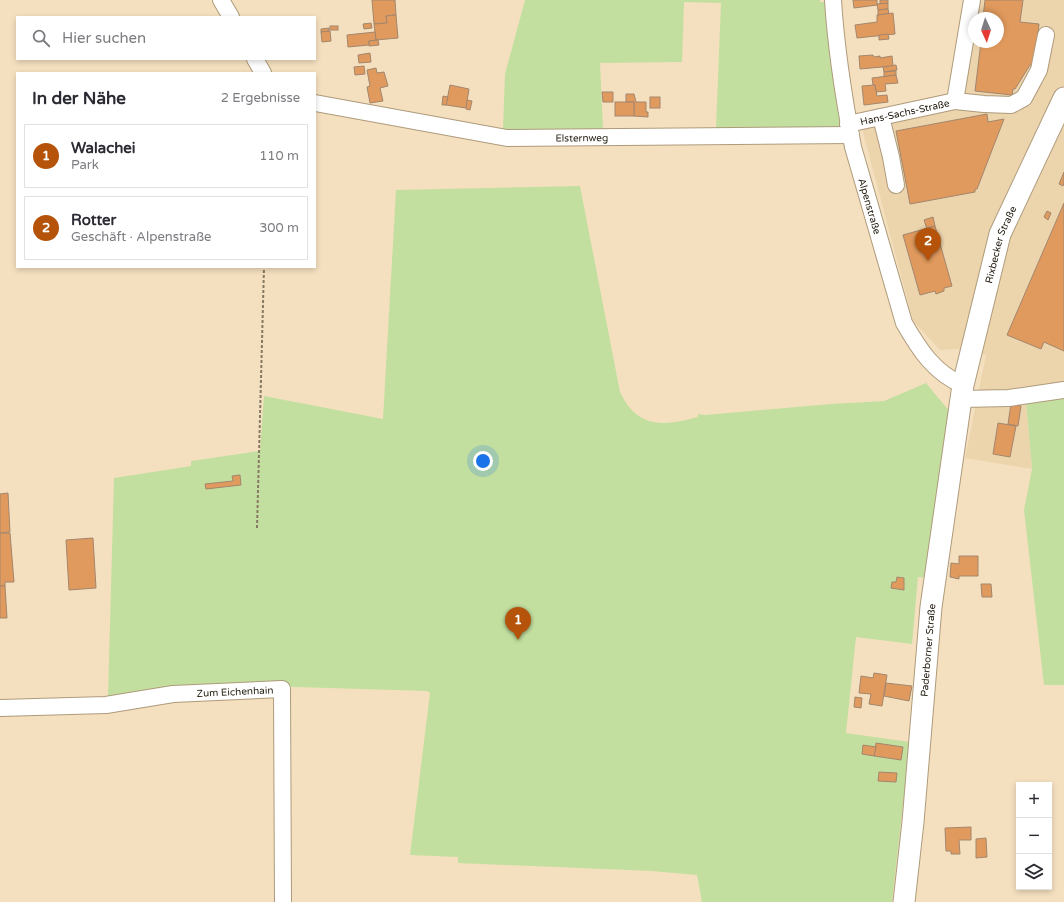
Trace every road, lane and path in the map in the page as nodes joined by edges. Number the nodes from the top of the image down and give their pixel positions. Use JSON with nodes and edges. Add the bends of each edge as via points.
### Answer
{"nodes":[{"id":1,"x":221,"y":0,"type":"edge"},
{"id":2,"x":833,"y":0,"type":"edge"},
{"id":3,"x":972,"y":0,"type":"edge"},
{"id":4,"x":230,"y":16,"type":"edge"},
{"id":5,"x":1046,"y":35,"type":"dead end"},
{"id":6,"x":256,"y":60,"type":"edge"},
{"id":7,"x":262,"y":72,"type":"edge"},
{"id":8,"x":1064,"y":98,"type":"edge"},
{"id":9,"x":955,"y":101,"type":"junction"},
{"id":10,"x":316,"y":103,"type":"edge"},
{"id":11,"x":881,"y":117,"type":"junction"},
{"id":12,"x":850,"y":129,"type":"junction"},
{"id":13,"x":896,"y":185,"type":"dead end"},
{"id":14,"x":264,"y":268,"type":"edge"},
{"id":15,"x":1064,"y":390,"type":"edge"},
{"id":16,"x":962,"y":392,"type":"junction"},
{"id":17,"x":257,"y":528,"type":"dead end"},
{"id":18,"x":0,"y":708,"type":"edge"},
{"id":19,"x":283,"y":902,"type":"edge"},
{"id":20,"x":904,"y":902,"type":"edge"}],
"edges":[{"from":1,"to":4,"type":"street"},
{"from":2,"to":12,"type":"street","name":"Alpenstraße","via":[[834,27]]},
{"from":3,"to":9,"type":"street","name":"Hans-Sachs-Straße"},
{"from":5,"to":9,"type":"street","via":[[1039,70],[1024,98],[1011,105]]},
{"from":6,"to":7,"type":"street"},
{"from":8,"to":16,"type":"main road","name":"Rixbecker Straße","via":[[1000,234]]},
{"from":9,"to":11,"type":"street","name":"Hans-Sachs-Straße"},
{"from":10,"to":12,"type":"street","name":"Elsternweg","via":[[507,138]]},
{"from":11,"to":12,"type":"street","name":"Hans-Sachs-Straße"},
{"from":11,"to":13,"type":"street"},
{"from":12,"to":16,"type":"street","name":"Alpenstraße","via":[[904,323],[918,348],[938,370],[956,382]]},
{"from":14,"to":17,"type":"path"},
{"from":15,"to":16,"type":"street","via":[[1009,398]]},
{"from":16,"to":20,"type":"main road","name":"Paderborner Straße","via":[[931,607]]},
{"from":18,"to":19,"type":"street","name":"Zum Eichenhain","via":[[106,705],[174,694],[282,689]]}]}
